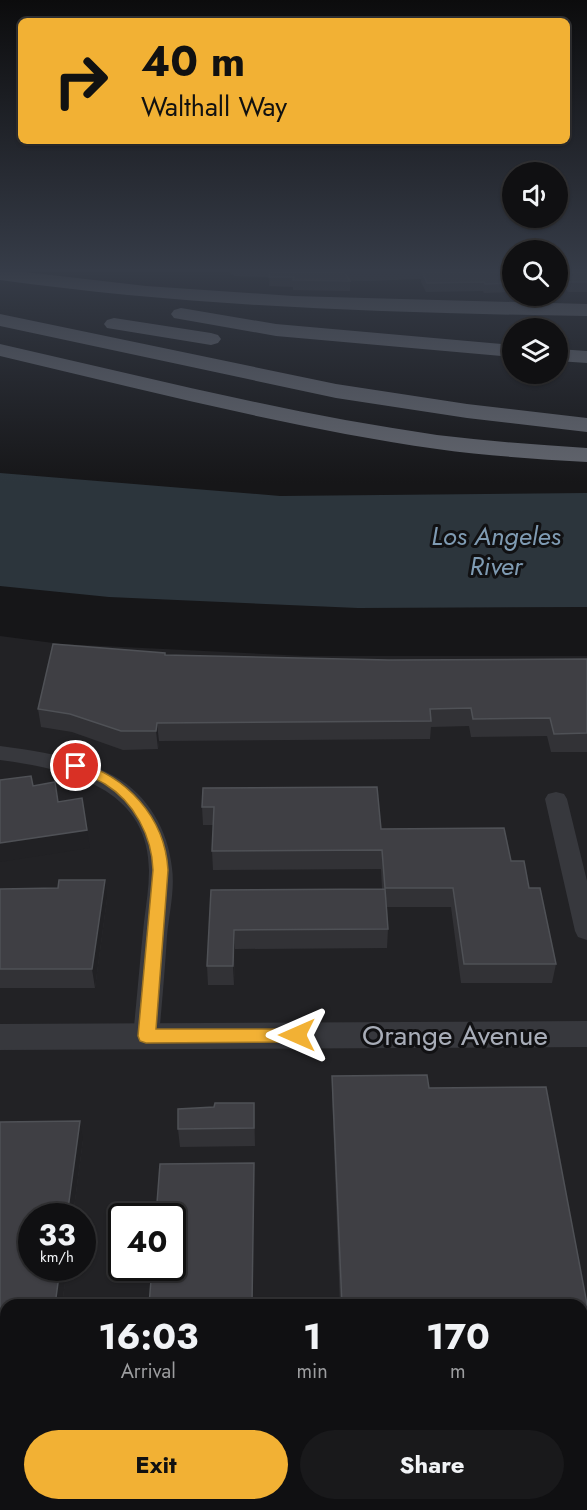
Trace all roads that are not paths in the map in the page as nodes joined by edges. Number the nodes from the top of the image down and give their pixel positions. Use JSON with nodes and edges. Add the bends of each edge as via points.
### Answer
{"nodes":[{"id":1,"x":15,"y":342,"type":"edge"},
{"id":2,"x":104,"y":342,"type":"edge"},
{"id":3,"x":261,"y":342,"type":"edge"},
{"id":4,"x":350,"y":342,"type":"edge"},
{"id":5,"x":502,"y":346,"type":"edge"},
{"id":6,"x":568,"y":346,"type":"edge"},
{"id":7,"x":587,"y":347,"type":"edge"},
{"id":8,"x":0,"y":350,"type":"edge"},
{"id":9,"x":502,"y":351,"type":"edge"},
{"id":10,"x":406,"y":352,"type":"junction"},
{"id":11,"x":568,"y":356,"type":"edge"},
{"id":12,"x":587,"y":357,"type":"edge"},
{"id":13,"x":482,"y":368,"type":"dead end"},
{"id":14,"x":502,"y":369,"type":"edge"},
{"id":15,"x":568,"y":374,"type":"edge"},
{"id":16,"x":587,"y":375,"type":"edge"},
{"id":17,"x":409,"y":402,"type":"junction"},
{"id":18,"x":587,"y":415,"type":"edge"},
{"id":19,"x":587,"y":425,"type":"edge"},
{"id":20,"x":552,"y":453,"type":"junction"},
{"id":21,"x":587,"y":455,"type":"edge"},
{"id":22,"x":0,"y":753,"type":"edge"},
{"id":23,"x":556,"y":799,"type":"dead end"},
{"id":24,"x":587,"y":931,"type":"edge"},
{"id":25,"x":587,"y":1034,"type":"edge"},
{"id":26,"x":146,"y":1036,"type":"junction"},
{"id":27,"x":0,"y":1037,"type":"edge"}],
"edges":[{"from":1,"to":20,"type":"highway","via":[[344,419]]},
{"from":2,"to":17,"type":"highway","via":[[302,385]]},
{"from":3,"to":10,"type":"highway"},
{"from":4,"to":10,"type":"highway"},
{"from":5,"to":10,"type":"highway"},
{"from":6,"to":7,"type":"highway"},
{"from":8,"to":20,"type":"highway","via":[[373,433],[505,452]]},
{"from":9,"to":10,"type":"highway"},
{"from":11,"to":12,"type":"highway"},
{"from":13,"to":14,"type":"highway"},
{"from":15,"to":16,"type":"highway"},
{"from":17,"to":18,"type":"highway"},
{"from":17,"to":19,"type":"highway"},
{"from":20,"to":21,"type":"highway"},
{"from":22,"to":26,"type":"street","via":[[58,762],[109,780],[147,819],[160,853],[161,870]]},
{"from":23,"to":24,"type":"street"},
{"from":25,"to":26,"type":"street","name":"Orange Avenue"},
{"from":26,"to":27,"type":"street","name":"Orange Avenue"}]}
